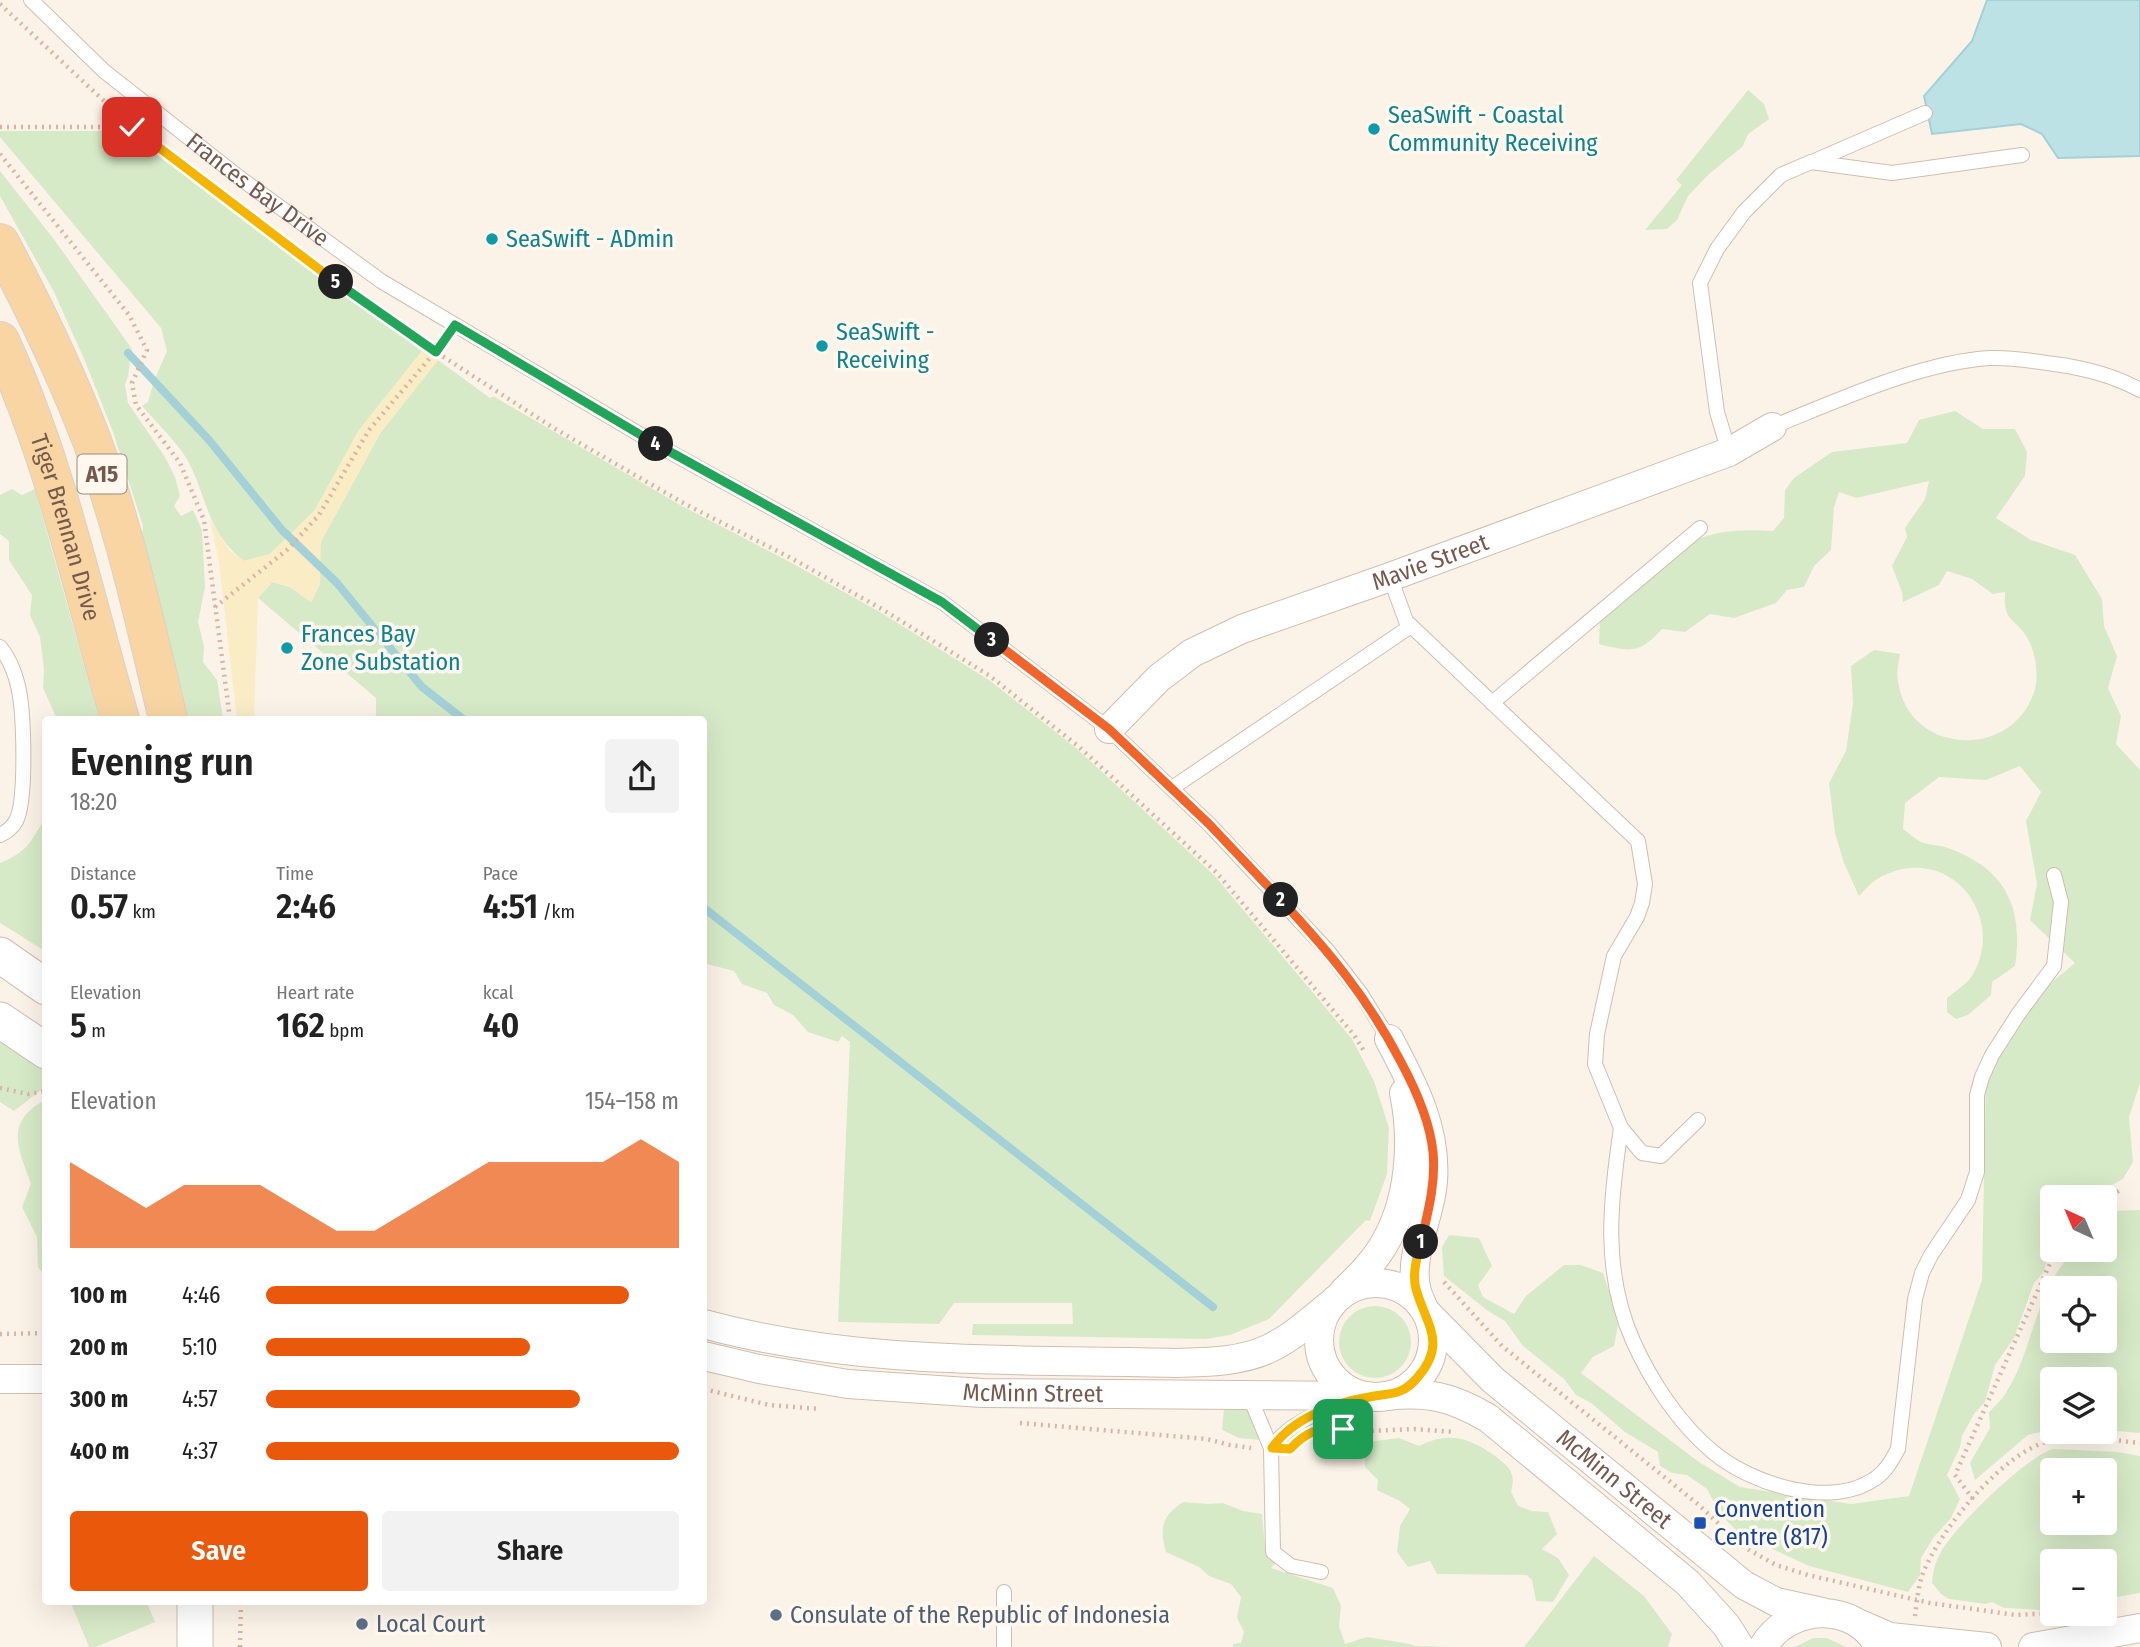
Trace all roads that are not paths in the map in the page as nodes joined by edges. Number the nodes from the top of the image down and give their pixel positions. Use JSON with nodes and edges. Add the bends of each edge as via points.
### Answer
{"nodes":[{"id":1,"x":31,"y":0,"type":"edge"},
{"id":2,"x":1924,"y":113,"type":"dead end"},
{"id":3,"x":2022,"y":155,"type":"dead end"},
{"id":4,"x":1811,"y":162,"type":"junction"},
{"id":5,"x":0,"y":243,"type":"edge"},
{"id":6,"x":0,"y":341,"type":"edge"},
{"id":7,"x":2140,"y":390,"type":"edge"},
{"id":8,"x":1772,"y":427,"type":"joint"},
{"id":9,"x":1730,"y":452,"type":"junction"},
{"id":10,"x":1700,"y":528,"type":"dead end"},
{"id":11,"x":1390,"y":577,"type":"junction"},
{"id":12,"x":1411,"y":626,"type":"junction"},
{"id":13,"x":0,"y":647,"type":"edge"},
{"id":14,"x":1492,"y":703,"type":"junction"},
{"id":15,"x":119,"y":716,"type":"edge"},
{"id":16,"x":167,"y":716,"type":"edge"},
{"id":17,"x":1109,"y":729,"type":"junction"},
{"id":18,"x":1171,"y":788,"type":"junction"},
{"id":19,"x":0,"y":835,"type":"edge"},
{"id":20,"x":2054,"y":875,"type":"dead end"},
{"id":21,"x":1,"y":956,"type":"edge"},
{"id":22,"x":42,"y":971,"type":"edge"},
{"id":23,"x":42,"y":984,"type":"edge"},
{"id":24,"x":0,"y":1020,"type":"edge"},
{"id":25,"x":42,"y":1048,"type":"edge"},
{"id":26,"x":1378,"y":1048,"type":"junction"},
{"id":27,"x":1698,"y":1120,"type":"dead end"},
{"id":28,"x":1621,"y":1128,"type":"junction"},
{"id":29,"x":1335,"y":1300,"type":"junction"},
{"id":30,"x":1425,"y":1310,"type":"junction"},
{"id":31,"x":707,"y":1325,"type":"edge"},
{"id":32,"x":707,"y":1357,"type":"edge"},
{"id":33,"x":0,"y":1379,"type":"edge"},
{"id":34,"x":42,"y":1379,"type":"edge"},
{"id":35,"x":1249,"y":1395,"type":"junction"},
{"id":36,"x":1374,"y":1396,"type":"junction"},
{"id":37,"x":1272,"y":1448,"type":"junction"},
{"id":38,"x":1321,"y":1572,"type":"dead end"},
{"id":39,"x":1004,"y":1592,"type":"dead end"},
{"id":40,"x":195,"y":1605,"type":"edge"},
{"id":41,"x":1822,"y":1612,"type":"junction"},
{"id":42,"x":1855,"y":1621,"type":"junction"},
{"id":43,"x":2140,"y":1628,"type":"edge"},
{"id":44,"x":195,"y":1647,"type":"edge"},
{"id":45,"x":1004,"y":1647,"type":"edge"},
{"id":46,"x":1740,"y":1647,"type":"edge"},
{"id":47,"x":1763,"y":1647,"type":"edge"},
{"id":48,"x":1879,"y":1647,"type":"edge"},
{"id":49,"x":1987,"y":1647,"type":"edge"},
{"id":50,"x":2033,"y":1647,"type":"edge"}],
"edges":[{"from":1,"to":17,"type":"lane","name":"Frances Bay Drive","via":[[104,71],[381,281],[661,447],[942,602]]},
{"from":2,"to":4,"type":"lane"},
{"from":3,"to":4,"type":"lane","via":[[1892,173]]},
{"from":4,"to":9,"type":"lane","via":[[1781,175],[1744,212],[1700,283],[1717,412]]},
{"from":5,"to":16,"type":"main road","name":"Tiger Brennan Drive","number":"A15","via":[[37,314],[92,443],[138,596]]},
{"from":6,"to":15,"type":"main road","name":"Tiger Brennan Drive","number":"A15","via":[[46,455]]},
{"from":7,"to":8,"type":"lane","via":[[2083,368],[1990,358],[1939,367],[1865,389]]},
{"from":8,"to":9,"type":"street","name":"Mavie Street"},
{"from":9,"to":11,"type":"street","name":"Mavie Street"},
{"from":10,"to":14,"type":"lane"},
{"from":11,"to":12,"type":"lane","via":[[1401,612]]},
{"from":11,"to":17,"type":"street","name":"Mavie Street","via":[[1242,629],[1192,653],[1159,678]]},
{"from":12,"to":14,"type":"lane"},
{"from":12,"to":18,"type":"lane"},
{"from":13,"to":19,"type":"lane","via":[[18,686],[22,720],[21,803],[15,822]]},
{"from":14,"to":28,"type":"lane","via":[[1637,841],[1645,884],[1642,903],[1612,964],[1595,1064]]},
{"from":17,"to":18,"type":"lane","name":"Frances Bay Drive"},
{"from":18,"to":26,"type":"lane","name":"Frances Bay Drive","via":[[1327,950],[1361,994]]},
{"from":20,"to":28,"type":"lane","via":[[2062,902],[2054,966],[2018,1013],[1982,1077],[1977,1095],[1977,1172],[1968,1200],[1922,1273],[1898,1449],[1878,1477],[1864,1485],[1819,1494],[1739,1470],[1712,1451],[1659,1390],[1633,1340],[1614,1280],[1612,1186]]},
{"from":21,"to":22,"type":"street"},
{"from":21,"to":23,"type":"street"},
{"from":24,"to":25,"type":"street"},
{"from":26,"to":29,"type":"street","name":"Frances Bay Drive","via":[[1405,1098],[1406,1183],[1383,1246]]},
{"from":26,"to":30,"type":"street","name":"Frances Bay Drive","via":[[1414,1086],[1433,1149],[1433,1184],[1415,1273]]},
{"from":27,"to":28,"type":"lane","via":[[1661,1156],[1642,1153]]},
{"from":29,"to":30,"type":"street","via":[[1352,1288],[1384,1283],[1409,1292]]},
{"from":29,"to":31,"type":"street","name":"McMinn Street","via":[[1298,1331],[1267,1349],[1214,1361],[1177,1363],[894,1356]]},
{"from":29,"to":36,"type":"street","via":[[1321,1326],[1321,1354],[1327,1370],[1345,1388]]},
{"from":30,"to":36,"type":"street","via":[[1433,1334],[1424,1370],[1400,1391]]},
{"from":30,"to":41,"type":"street","name":"McMinn Street","via":[[1493,1380],[1744,1585],[1776,1602]]},
{"from":32,"to":35,"type":"street","name":"McMinn Street","via":[[886,1387],[982,1393]]},
{"from":33,"to":34,"type":"street"},
{"from":35,"to":36,"type":"street","name":"McMinn Street"},
{"from":35,"to":37,"type":"lane"},
{"from":36,"to":37,"type":"lane","via":[[1305,1418]]},
{"from":36,"to":46,"type":"street","name":"McMinn Street","via":[[1432,1395],[1469,1406],[1488,1418],[1688,1583]]},
{"from":37,"to":38,"type":"lane","via":[[1273,1552],[1291,1566]]},
{"from":39,"to":45,"type":"lane"},
{"from":40,"to":44,"type":"street"},
{"from":41,"to":42,"type":"street","name":"McMinn Street"},
{"from":41,"to":47,"type":"street","via":[[1783,1624]]},
{"from":42,"to":48,"type":"street"},
{"from":42,"to":49,"type":"street","name":"McMinn Street","via":[[1914,1641]]},
{"from":43,"to":50,"type":"street"}]}
